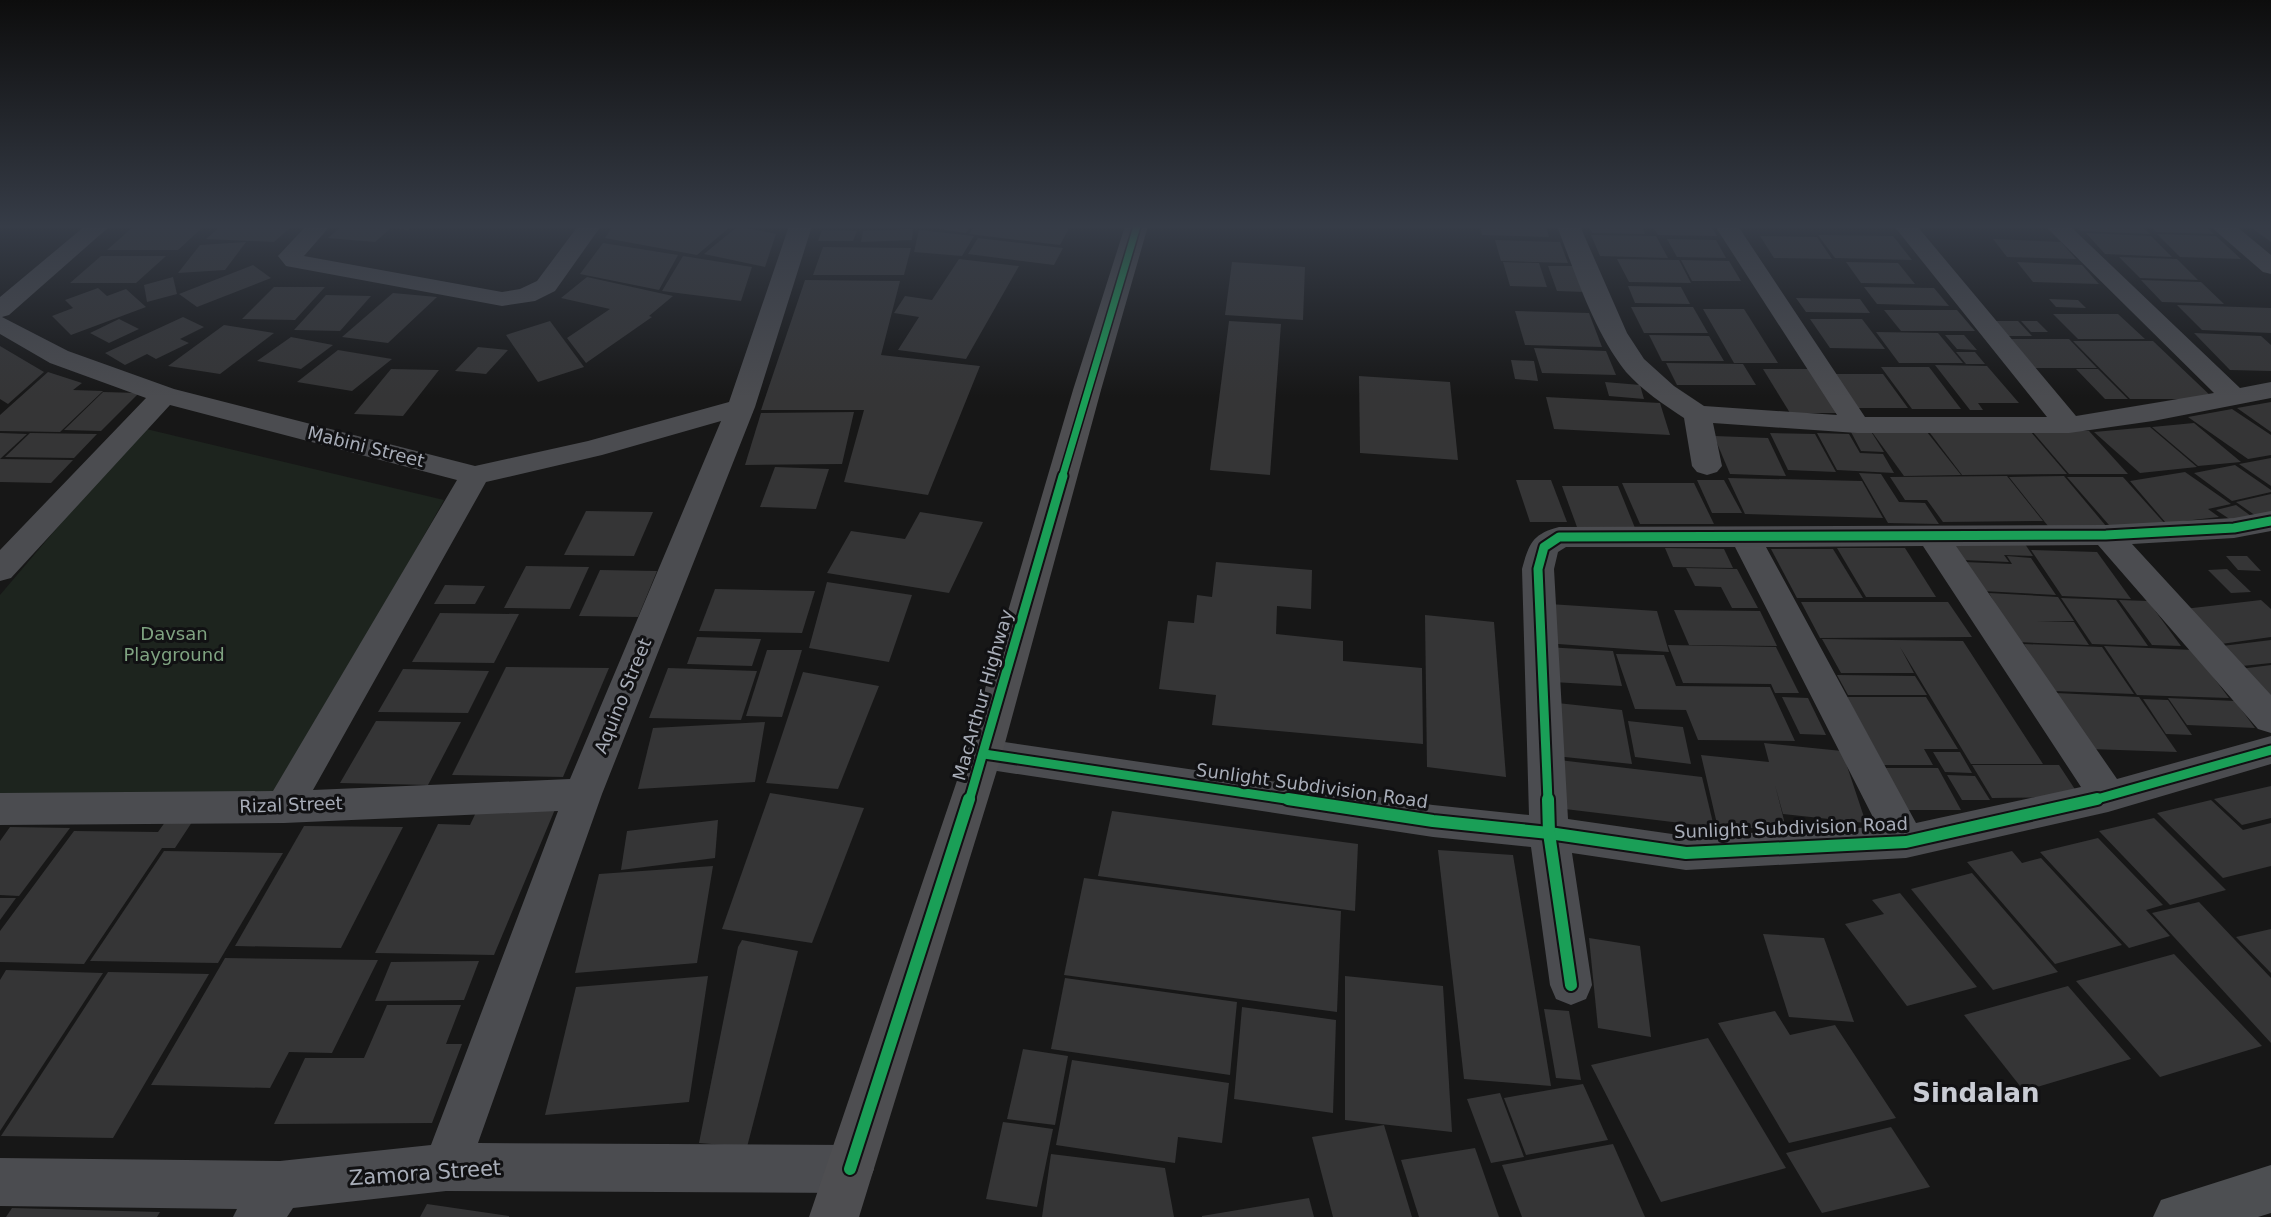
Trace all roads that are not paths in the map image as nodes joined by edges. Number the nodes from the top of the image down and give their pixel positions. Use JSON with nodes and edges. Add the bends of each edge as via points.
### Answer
{"nodes":[{"id":1,"x":32,"y":283,"type":"edge"},
{"id":2,"x":413,"y":283,"type":"edge"},
{"id":3,"x":548,"y":283,"type":"edge"},
{"id":4,"x":782,"y":283,"type":"edge"},
{"id":5,"x":1120,"y":283,"type":"edge"},
{"id":6,"x":1591,"y":283,"type":"edge"},
{"id":7,"x":1763,"y":283,"type":"edge"},
{"id":8,"x":1952,"y":283,"type":"edge"},
{"id":9,"x":2115,"y":283,"type":"edge"},
{"id":10,"x":0,"y":310,"type":"edge"},
{"id":11,"x":0,"y":324,"type":"edge"},
{"id":12,"x":2271,"y":390,"type":"edge"},
{"id":13,"x":164,"y":394,"type":"junction"},
{"id":14,"x":2233,"y":396,"type":"junction"},
{"id":15,"x":741,"y":407,"type":"junction"},
{"id":16,"x":1697,"y":414,"type":"junction"},
{"id":17,"x":2069,"y":424,"type":"junction"},
{"id":18,"x":1857,"y":425,"type":"junction"},
{"id":19,"x":1707,"y":466,"type":"dead end"},
{"id":20,"x":475,"y":475,"type":"junction"},
{"id":21,"x":2271,"y":521,"type":"edge"},
{"id":22,"x":1932,"y":535,"type":"junction"},
{"id":23,"x":2106,"y":535,"type":"junction"},
{"id":24,"x":1746,"y":538,"type":"junction"},
{"id":25,"x":0,"y":570,"type":"edge"},
{"id":26,"x":2271,"y":719,"type":"edge"},
{"id":27,"x":2271,"y":750,"type":"edge"},
{"id":28,"x":984,"y":754,"type":"junction"},
{"id":29,"x":583,"y":795,"type":"junction"},
{"id":30,"x":2108,"y":797,"type":"junction"},
{"id":31,"x":284,"y":807,"type":"junction"},
{"id":32,"x":0,"y":809,"type":"edge"},
{"id":33,"x":1550,"y":833,"type":"junction"},
{"id":34,"x":1905,"y":842,"type":"junction"},
{"id":35,"x":1571,"y":985,"type":"dead end"},
{"id":36,"x":446,"y":1167,"type":"junction"},
{"id":37,"x":850,"y":1169,"type":"junction"},
{"id":38,"x":0,"y":1182,"type":"edge"},
{"id":39,"x":2271,"y":1189,"type":"edge"},
{"id":40,"x":269,"y":1201,"type":"edge"},
{"id":41,"x":834,"y":1217,"type":"edge"},
{"id":42,"x":2178,"y":1217,"type":"edge"}],
"edges":[{"from":1,"to":10,"type":"street"},
{"from":2,"to":3,"type":"street","via":[[502,299],[526,296]]},
{"from":4,"to":15,"type":"street","name":"Aquino Street"},
{"from":5,"to":28,"type":"highway","name":"MacArthur Highway"},
{"from":6,"to":16,"type":"street","via":[[1636,366]]},
{"from":7,"to":18,"type":"street"},
{"from":8,"to":17,"type":"street"},
{"from":9,"to":14,"type":"street"},
{"from":11,"to":13,"type":"street","name":"Mabini Street","via":[[59,357]]},
{"from":12,"to":14,"type":"street"},
{"from":13,"to":20,"type":"street","name":"Mabini Street"},
{"from":13,"to":25,"type":"street"},
{"from":14,"to":17,"type":"street","via":[[2153,413]]},
{"from":15,"to":20,"type":"street","name":"Mabini Street","via":[[592,449]]},
{"from":15,"to":29,"type":"street","name":"Aquino Street"},
{"from":16,"to":18,"type":"street"},
{"from":16,"to":19,"type":"street"},
{"from":17,"to":18,"type":"street"},
{"from":20,"to":31,"type":"street"},
{"from":21,"to":23,"type":"street","via":[[2234,528]]},
{"from":22,"to":23,"type":"street"},
{"from":22,"to":24,"type":"street"},
{"from":22,"to":30,"type":"street"},
{"from":23,"to":26,"type":"street"},
{"from":24,"to":33,"type":"street","via":[[1559,537],[1544,547],[1538,569]]},
{"from":24,"to":34,"type":"street"},
{"from":27,"to":30,"type":"street","name":"Sunlight Subdivision Road"},
{"from":28,"to":33,"type":"street","name":"Sunlight Subdivision Road","via":[[1433,820]]},
{"from":28,"to":37,"type":"highway","name":"MacArthur Highway"},
{"from":29,"to":31,"type":"street","name":"Rizal Street"},
{"from":29,"to":36,"type":"street","name":"Aquino Street"},
{"from":30,"to":34,"type":"street","name":"Sunlight Subdivision Road"},
{"from":31,"to":32,"type":"street","name":"Rizal Street"},
{"from":33,"to":34,"type":"street","name":"Sunlight Subdivision Road","via":[[1686,853]]},
{"from":33,"to":35,"type":"street"},
{"from":36,"to":37,"type":"street","name":"Zamora Street"},
{"from":36,"to":40,"type":"street","name":"Zamora Street"},
{"from":37,"to":41,"type":"highway","name":"MacArthur Highway"},
{"from":38,"to":40,"type":"street","name":"Zamora Street"},
{"from":39,"to":42,"type":"main road"}]}
